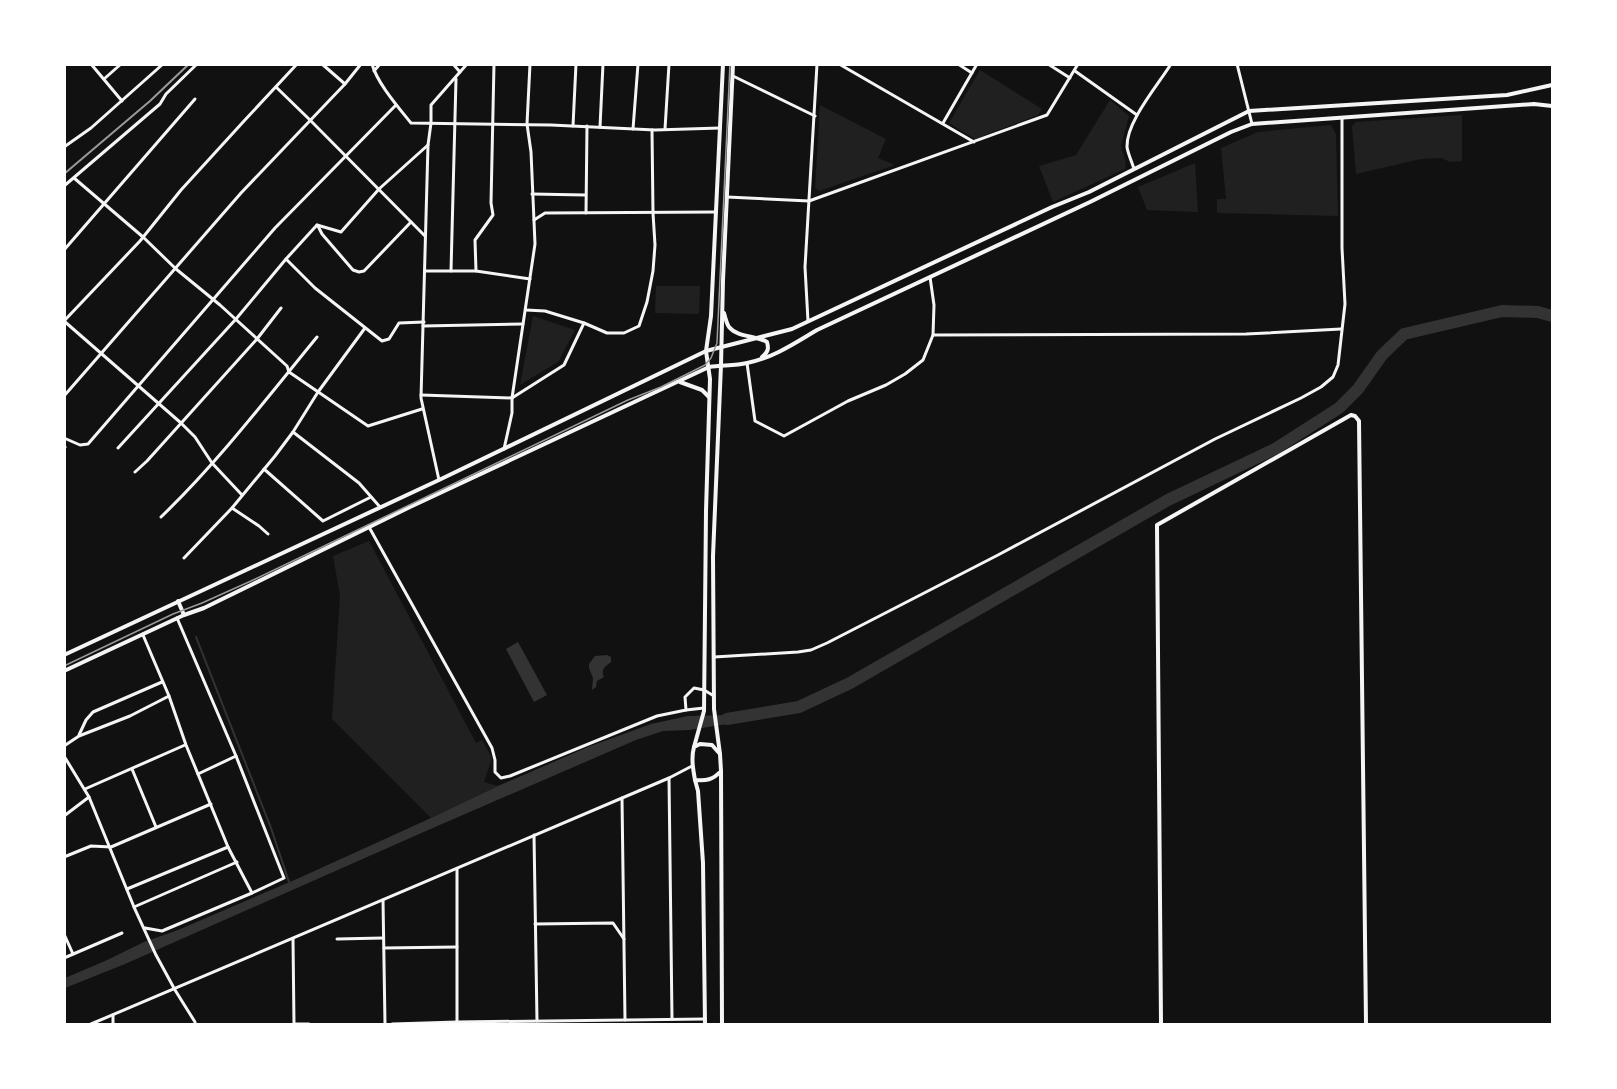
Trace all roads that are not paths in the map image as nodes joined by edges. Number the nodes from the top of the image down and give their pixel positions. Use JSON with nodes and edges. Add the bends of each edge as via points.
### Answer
{"nodes":[{"id":1,"x":91,"y":64,"type":"edge"},
{"id":2,"x":121,"y":64,"type":"edge"},
{"id":3,"x":163,"y":64,"type":"edge"},
{"id":4,"x":197,"y":64,"type":"edge"},
{"id":5,"x":297,"y":64,"type":"edge"},
{"id":6,"x":322,"y":64,"type":"edge"},
{"id":7,"x":361,"y":64,"type":"edge"},
{"id":8,"x":372,"y":64,"type":"edge"},
{"id":9,"x":380,"y":64,"type":"edge"},
{"id":10,"x":453,"y":64,"type":"edge"},
{"id":11,"x":467,"y":64,"type":"edge"},
{"id":12,"x":494,"y":64,"type":"edge"},
{"id":13,"x":530,"y":64,"type":"edge"},
{"id":14,"x":576,"y":64,"type":"edge"},
{"id":15,"x":603,"y":64,"type":"edge"},
{"id":16,"x":638,"y":64,"type":"edge"},
{"id":17,"x":669,"y":64,"type":"edge"},
{"id":18,"x":723,"y":64,"type":"edge"},
{"id":19,"x":732,"y":64,"type":"edge"},
{"id":20,"x":817,"y":64,"type":"edge"},
{"id":21,"x":958,"y":64,"type":"edge"},
{"id":22,"x":977,"y":64,"type":"edge"},
{"id":23,"x":1048,"y":64,"type":"edge"},
{"id":24,"x":1078,"y":64,"type":"edge"},
{"id":25,"x":1171,"y":64,"type":"edge"},
{"id":26,"x":1237,"y":64,"type":"edge"},
{"id":27,"x":841,"y":65,"type":"edge"},
{"id":28,"x":1075,"y":70,"type":"junction"},
{"id":29,"x":374,"y":71,"type":"junction"},
{"id":30,"x":460,"y":72,"type":"junction"},
{"id":31,"x":972,"y":73,"type":"junction"},
{"id":32,"x":732,"y":75,"type":"junction"},
{"id":33,"x":456,"y":77,"type":"junction"},
{"id":34,"x":1070,"y":78,"type":"junction"},
{"id":35,"x":104,"y":79,"type":"junction"},
{"id":36,"x":345,"y":84,"type":"junction"},
{"id":37,"x":1552,"y":85,"type":"edge"},
{"id":38,"x":276,"y":87,"type":"junction"},
{"id":39,"x":195,"y":99,"type":"dead end"},
{"id":40,"x":122,"y":101,"type":"junction"},
{"id":41,"x":396,"y":105,"type":"junction"},
{"id":42,"x":1552,"y":106,"type":"edge"},
{"id":43,"x":1249,"y":111,"type":"junction"},
{"id":44,"x":1137,"y":115,"type":"junction"},
{"id":45,"x":815,"y":116,"type":"junction"},
{"id":46,"x":1341,"y":118,"type":"junction"},
{"id":47,"x":310,"y":120,"type":"junction"},
{"id":48,"x":431,"y":123,"type":"junction"},
{"id":49,"x":454,"y":123,"type":"junction"},
{"id":50,"x":493,"y":123,"type":"junction"},
{"id":51,"x":943,"y":123,"type":"junction"},
{"id":52,"x":528,"y":124,"type":"junction"},
{"id":53,"x":1252,"y":124,"type":"junction"},
{"id":54,"x":573,"y":126,"type":"junction"},
{"id":55,"x":587,"y":126,"type":"junction"},
{"id":56,"x":600,"y":127,"type":"junction"},
{"id":57,"x":720,"y":128,"type":"junction"},
{"id":58,"x":633,"y":129,"type":"junction"},
{"id":59,"x":652,"y":129,"type":"junction"},
{"id":60,"x":665,"y":129,"type":"junction"},
{"id":61,"x":974,"y":142,"type":"junction"},
{"id":62,"x":428,"y":145,"type":"junction"},
{"id":63,"x":64,"y":147,"type":"edge"},
{"id":64,"x":346,"y":156,"type":"junction"},
{"id":65,"x":1134,"y":169,"type":"junction"},
{"id":66,"x":74,"y":178,"type":"junction"},
{"id":67,"x":64,"y":186,"type":"edge"},
{"id":68,"x":379,"y":189,"type":"junction"},
{"id":69,"x":532,"y":194,"type":"junction"},
{"id":70,"x":585,"y":195,"type":"junction"},
{"id":71,"x":727,"y":197,"type":"junction"},
{"id":72,"x":809,"y":201,"type":"junction"},
{"id":73,"x":105,"y":204,"type":"junction"},
{"id":74,"x":716,"y":212,"type":"junction"},
{"id":75,"x":586,"y":213,"type":"junction"},
{"id":76,"x":653,"y":213,"type":"junction"},
{"id":77,"x":533,"y":220,"type":"junction"},
{"id":78,"x":411,"y":222,"type":"junction"},
{"id":79,"x":317,"y":225,"type":"junction"},
{"id":80,"x":143,"y":237,"type":"junction"},
{"id":81,"x":426,"y":237,"type":"junction"},
{"id":82,"x":64,"y":250,"type":"edge"},
{"id":83,"x":286,"y":259,"type":"junction"},
{"id":84,"x":176,"y":269,"type":"junction"},
{"id":85,"x":425,"y":271,"type":"junction"},
{"id":86,"x":451,"y":271,"type":"junction"},
{"id":87,"x":476,"y":271,"type":"junction"},
{"id":88,"x":930,"y":277,"type":"junction"},
{"id":89,"x":530,"y":279,"type":"junction"},
{"id":90,"x":213,"y":299,"type":"junction"},
{"id":91,"x":281,"y":308,"type":"dead end"},
{"id":92,"x":722,"y":309,"type":"junction"},
{"id":93,"x":526,"y":310,"type":"junction"},
{"id":94,"x":236,"y":319,"type":"junction"},
{"id":95,"x":65,"y":321,"type":"edge"},
{"id":96,"x":808,"y":321,"type":"junction"},
{"id":97,"x":584,"y":323,"type":"junction"},
{"id":98,"x":423,"y":324,"type":"junction"},
{"id":99,"x":524,"y":324,"type":"junction"},
{"id":100,"x":365,"y":328,"type":"junction"},
{"id":101,"x":1341,"y":329,"type":"junction"},
{"id":102,"x":933,"y":335,"type":"junction"},
{"id":103,"x":317,"y":337,"type":"dead end"},
{"id":104,"x":760,"y":338,"type":"junction"},
{"id":105,"x":257,"y":339,"type":"junction"},
{"id":106,"x":721,"y":349,"type":"junction"},
{"id":107,"x":706,"y":351,"type":"junction"},
{"id":108,"x":101,"y":352,"type":"junction"},
{"id":109,"x":760,"y":360,"type":"junction"},
{"id":110,"x":747,"y":363,"type":"junction"},
{"id":111,"x":721,"y":365,"type":"junction"},
{"id":112,"x":709,"y":368,"type":"junction"},
{"id":113,"x":289,"y":372,"type":"junction"},
{"id":114,"x":680,"y":382,"type":"junction"},
{"id":115,"x":139,"y":387,"type":"junction"},
{"id":116,"x":318,"y":392,"type":"junction"},
{"id":117,"x":421,"y":395,"type":"junction"},
{"id":118,"x":64,"y":396,"type":"edge"},
{"id":119,"x":709,"y":397,"type":"junction"},
{"id":120,"x":512,"y":398,"type":"junction"},
{"id":121,"x":159,"y":404,"type":"junction"},
{"id":122,"x":423,"y":409,"type":"junction"},
{"id":123,"x":181,"y":423,"type":"junction"},
{"id":124,"x":293,"y":432,"type":"junction"},
{"id":125,"x":64,"y":438,"type":"edge"},
{"id":126,"x":118,"y":448,"type":"dead end"},
{"id":127,"x":504,"y":449,"type":"junction"},
{"id":128,"x":212,"y":463,"type":"junction"},
{"id":129,"x":264,"y":469,"type":"junction"},
{"id":130,"x":135,"y":472,"type":"dead end"},
{"id":131,"x":439,"y":480,"type":"junction"},
{"id":132,"x":242,"y":495,"type":"junction"},
{"id":133,"x":371,"y":497,"type":"junction"},
{"id":134,"x":232,"y":508,"type":"junction"},
{"id":135,"x":381,"y":508,"type":"junction"},
{"id":136,"x":161,"y":517,"type":"dead end"},
{"id":137,"x":369,"y":528,"type":"junction"},
{"id":138,"x":268,"y":534,"type":"dead end"},
{"id":139,"x":184,"y":558,"type":"dead end"},
{"id":140,"x":178,"y":602,"type":"junction"},
{"id":141,"x":184,"y":615,"type":"junction"},
{"id":142,"x":177,"y":618,"type":"junction"},
{"id":143,"x":143,"y":635,"type":"junction"},
{"id":144,"x":64,"y":655,"type":"edge"},
{"id":145,"x":714,"y":657,"type":"junction"},
{"id":146,"x":64,"y":671,"type":"edge"},
{"id":147,"x":162,"y":682,"type":"junction"},
{"id":148,"x":704,"y":690,"type":"junction"},
{"id":149,"x":169,"y":696,"type":"junction"},
{"id":150,"x":714,"y":696,"type":"junction"},
{"id":151,"x":704,"y":709,"type":"junction"},
{"id":152,"x":686,"y":710,"type":"junction"},
{"id":153,"x":79,"y":736,"type":"junction"},
{"id":154,"x":186,"y":745,"type":"junction"},
{"id":155,"x":64,"y":746,"type":"edge"},
{"id":156,"x":694,"y":747,"type":"junction"},
{"id":157,"x":720,"y":753,"type":"junction"},
{"id":158,"x":64,"y":756,"type":"edge"},
{"id":159,"x":236,"y":756,"type":"junction"},
{"id":160,"x":692,"y":766,"type":"junction"},
{"id":161,"x":132,"y":769,"type":"junction"},
{"id":162,"x":721,"y":771,"type":"junction"},
{"id":163,"x":198,"y":774,"type":"junction"},
{"id":164,"x":669,"y":778,"type":"junction"},
{"id":165,"x":695,"y":780,"type":"junction"},
{"id":166,"x":85,"y":789,"type":"junction"},
{"id":167,"x":89,"y":797,"type":"junction"},
{"id":168,"x":622,"y":798,"type":"junction"},
{"id":169,"x":212,"y":804,"type":"junction"},
{"id":170,"x":64,"y":816,"type":"edge"},
{"id":171,"x":156,"y":827,"type":"junction"},
{"id":172,"x":534,"y":835,"type":"junction"},
{"id":173,"x":228,"y":846,"type":"junction"},
{"id":174,"x":111,"y":847,"type":"junction"},
{"id":175,"x":64,"y":857,"type":"edge"},
{"id":176,"x":237,"y":862,"type":"junction"},
{"id":177,"x":457,"y":868,"type":"junction"},
{"id":178,"x":127,"y":890,"type":"junction"},
{"id":179,"x":252,"y":893,"type":"junction"},
{"id":180,"x":383,"y":900,"type":"junction"},
{"id":181,"x":134,"y":907,"type":"junction"},
{"id":182,"x":535,"y":924,"type":"junction"},
{"id":183,"x":145,"y":928,"type":"junction"},
{"id":184,"x":122,"y":933,"type":"dead end"},
{"id":185,"x":64,"y":934,"type":"edge"},
{"id":186,"x":384,"y":938,"type":"junction"},
{"id":187,"x":293,"y":939,"type":"junction"},
{"id":188,"x":337,"y":939,"type":"dead end"},
{"id":189,"x":624,"y":939,"type":"junction"},
{"id":190,"x":457,"y":947,"type":"junction"},
{"id":191,"x":384,"y":948,"type":"junction"},
{"id":192,"x":73,"y":954,"type":"junction"},
{"id":193,"x":64,"y":958,"type":"edge"},
{"id":194,"x":175,"y":990,"type":"junction"},
{"id":195,"x":113,"y":1015,"type":"junction"},
{"id":196,"x":672,"y":1019,"type":"junction"},
{"id":197,"x":705,"y":1019,"type":"junction"},
{"id":198,"x":625,"y":1020,"type":"junction"},
{"id":199,"x":537,"y":1021,"type":"junction"},
{"id":200,"x":457,"y":1022,"type":"junction"},
{"id":201,"x":91,"y":1024,"type":"edge"},
{"id":202,"x":113,"y":1024,"type":"edge"},
{"id":203,"x":195,"y":1024,"type":"edge"},
{"id":204,"x":294,"y":1024,"type":"edge"},
{"id":205,"x":309,"y":1024,"type":"edge"},
{"id":206,"x":385,"y":1024,"type":"edge"},
{"id":207,"x":392,"y":1024,"type":"edge"},
{"id":208,"x":705,"y":1024,"type":"edge"},
{"id":209,"x":722,"y":1024,"type":"edge"},
{"id":210,"x":1161,"y":1024,"type":"edge"},
{"id":211,"x":1366,"y":1024,"type":"edge"}],
"edges":[{"from":1,"to":35,"type":"street"},
{"from":2,"to":35,"type":"street"},
{"from":3,"to":40,"type":"street"},
{"from":4,"to":66,"type":"street","via":[[160,104]]},
{"from":5,"to":38,"type":"street"},
{"from":6,"to":36,"type":"street"},
{"from":7,"to":36,"type":"street"},
{"from":8,"to":29,"type":"street"},
{"from":9,"to":29,"type":"street"},
{"from":10,"to":30,"type":"street"},
{"from":11,"to":30,"type":"street"},
{"from":12,"to":50,"type":"street"},
{"from":13,"to":52,"type":"street"},
{"from":14,"to":54,"type":"street"},
{"from":15,"to":56,"type":"street"},
{"from":16,"to":58,"type":"street"},
{"from":17,"to":60,"type":"street"},
{"from":18,"to":57,"type":"street"},
{"from":19,"to":32,"type":"street"},
{"from":20,"to":45,"type":"street"},
{"from":21,"to":31,"type":"street"},
{"from":22,"to":31,"type":"street"},
{"from":23,"to":34,"type":"street"},
{"from":24,"to":28,"type":"street"},
{"from":25,"to":44,"type":"street"},
{"from":26,"to":43,"type":"street"},
{"from":27,"to":51,"type":"street"},
{"from":28,"to":34,"type":"street"},
{"from":28,"to":44,"type":"street"},
{"from":29,"to":41,"type":"street"},
{"from":30,"to":33,"type":"street"},
{"from":31,"to":51,"type":"street"},
{"from":32,"to":45,"type":"street"},
{"from":32,"to":71,"type":"street"},
{"from":33,"to":48,"type":"street","via":[[431,105]]},
{"from":33,"to":49,"type":"street"},
{"from":34,"to":61,"type":"street","via":[[1047,115]]},
{"from":35,"to":40,"type":"street"},
{"from":36,"to":47,"type":"street"},
{"from":37,"to":43,"type":"street","via":[[1507,95]]},
{"from":38,"to":47,"type":"street"},
{"from":38,"to":80,"type":"street"},
{"from":39,"to":73,"type":"street"},
{"from":40,"to":63,"type":"street"},
{"from":41,"to":48,"type":"street","via":[[411,123]]},
{"from":41,"to":64,"type":"street"},
{"from":42,"to":46,"type":"street","via":[[1534,104]]},
{"from":43,"to":53,"type":"street"},
{"from":43,"to":65,"type":"street"},
{"from":44,"to":65,"type":"street","via":[[1127,149]]},
{"from":45,"to":72,"type":"street"},
{"from":46,"to":53,"type":"street"},
{"from":46,"to":101,"type":"street","via":[[1345,304]]},
{"from":47,"to":64,"type":"street"},
{"from":47,"to":84,"type":"street"},
{"from":48,"to":49,"type":"street"},
{"from":48,"to":62,"type":"street"},
{"from":49,"to":50,"type":"street"},
{"from":49,"to":86,"type":"street"},
{"from":50,"to":52,"type":"street"},
{"from":50,"to":87,"type":"street","via":[[493,214],[476,240]]},
{"from":51,"to":61,"type":"street"},
{"from":52,"to":54,"type":"street"},
{"from":52,"to":69,"type":"street"},
{"from":53,"to":88,"type":"street"},
{"from":54,"to":55,"type":"street"},
{"from":55,"to":56,"type":"street"},
{"from":55,"to":70,"type":"street"},
{"from":56,"to":58,"type":"street"},
{"from":57,"to":60,"type":"street"},
{"from":57,"to":74,"type":"street"},
{"from":58,"to":59,"type":"street"},
{"from":59,"to":60,"type":"street"},
{"from":59,"to":76,"type":"street"},
{"from":61,"to":72,"type":"street"},
{"from":62,"to":68,"type":"street"},
{"from":62,"to":81,"type":"street"},
{"from":64,"to":68,"type":"street"},
{"from":64,"to":90,"type":"street"},
{"from":65,"to":96,"type":"street"},
{"from":66,"to":67,"type":"street"},
{"from":66,"to":73,"type":"street"},
{"from":68,"to":78,"type":"street"},
{"from":68,"to":79,"type":"street","via":[[341,232]]},
{"from":69,"to":70,"type":"street"},
{"from":69,"to":77,"type":"street"},
{"from":70,"to":75,"type":"street"},
{"from":71,"to":72,"type":"street"},
{"from":71,"to":92,"type":"street"},
{"from":72,"to":96,"type":"street","via":[[805,267]]},
{"from":73,"to":80,"type":"street"},
{"from":73,"to":82,"type":"street"},
{"from":74,"to":76,"type":"street"},
{"from":74,"to":107,"type":"street"},
{"from":75,"to":76,"type":"street"},
{"from":75,"to":77,"type":"street","via":[[545,213]]},
{"from":76,"to":97,"type":"street","via":[[653,271],[639,326],[624,333],[607,333]]},
{"from":77,"to":89,"type":"street","via":[[535,244]]},
{"from":78,"to":79,"type":"street","via":[[359,272],[353,270]]},
{"from":78,"to":81,"type":"street"},
{"from":79,"to":83,"type":"street"},
{"from":80,"to":84,"type":"street"},
{"from":80,"to":95,"type":"street"},
{"from":81,"to":85,"type":"street"},
{"from":83,"to":94,"type":"street"},
{"from":83,"to":100,"type":"street"},
{"from":84,"to":90,"type":"street"},
{"from":84,"to":108,"type":"street"},
{"from":85,"to":86,"type":"street"},
{"from":85,"to":98,"type":"street"},
{"from":86,"to":87,"type":"street"},
{"from":87,"to":89,"type":"street"},
{"from":88,"to":102,"type":"street"},
{"from":88,"to":109,"type":"street"},
{"from":89,"to":93,"type":"street"},
{"from":90,"to":94,"type":"street"},
{"from":90,"to":115,"type":"street"},
{"from":91,"to":105,"type":"street"},
{"from":92,"to":104,"type":"street","via":[[730,328]]},
{"from":92,"to":106,"type":"street"},
{"from":93,"to":97,"type":"street","via":[[545,311]]},
{"from":93,"to":99,"type":"street"},
{"from":94,"to":105,"type":"street"},
{"from":94,"to":121,"type":"street"},
{"from":95,"to":108,"type":"street"},
{"from":96,"to":104,"type":"street"},
{"from":97,"to":120,"type":"street","via":[[564,365]]},
{"from":98,"to":99,"type":"street"},
{"from":98,"to":100,"type":"street","via":[[399,323],[385,341]]},
{"from":98,"to":117,"type":"street"},
{"from":99,"to":120,"type":"street"},
{"from":100,"to":116,"type":"street"},
{"from":101,"to":102,"type":"street","via":[[1246,334]]},
{"from":101,"to":145,"type":"street","via":[[1333,377],[1301,398],[1215,439],[827,643],[798,652]]},
{"from":102,"to":110,"type":"street","via":[[923,360],[905,374],[784,436],[755,421]]},
{"from":103,"to":113,"type":"street"},
{"from":104,"to":106,"type":"street"},
{"from":104,"to":109,"type":"street","via":[[768,348]]},
{"from":105,"to":113,"type":"street"},
{"from":105,"to":123,"type":"street"},
{"from":106,"to":107,"type":"street"},
{"from":106,"to":111,"type":"street"},
{"from":107,"to":112,"type":"street"},
{"from":107,"to":127,"type":"street"},
{"from":108,"to":115,"type":"street"},
{"from":108,"to":118,"type":"street"},
{"from":109,"to":110,"type":"street"},
{"from":110,"to":111,"type":"street"},
{"from":111,"to":112,"type":"street"},
{"from":111,"to":145,"type":"street","via":[[713,556]]},
{"from":112,"to":114,"type":"street"},
{"from":112,"to":119,"type":"street"},
{"from":113,"to":116,"type":"street"},
{"from":113,"to":128,"type":"street"},
{"from":114,"to":119,"type":"street","via":[[702,390]]},
{"from":114,"to":137,"type":"street"},
{"from":115,"to":121,"type":"street"},
{"from":115,"to":125,"type":"street","via":[[88,444]]},
{"from":116,"to":122,"type":"street","via":[[368,426]]},
{"from":116,"to":124,"type":"street"},
{"from":117,"to":120,"type":"street"},
{"from":117,"to":122,"type":"street"},
{"from":119,"to":148,"type":"street"},
{"from":120,"to":127,"type":"street"},
{"from":121,"to":123,"type":"street"},
{"from":121,"to":126,"type":"street"},
{"from":122,"to":131,"type":"street"},
{"from":123,"to":128,"type":"street"},
{"from":123,"to":130,"type":"street"},
{"from":124,"to":129,"type":"street"},
{"from":124,"to":133,"type":"street","via":[[359,483]]},
{"from":127,"to":131,"type":"street"},
{"from":128,"to":132,"type":"street"},
{"from":128,"to":136,"type":"street"},
{"from":129,"to":132,"type":"street"},
{"from":129,"to":133,"type":"street","via":[[323,521]]},
{"from":131,"to":135,"type":"street"},
{"from":132,"to":134,"type":"street"},
{"from":133,"to":135,"type":"street"},
{"from":134,"to":138,"type":"street"},
{"from":134,"to":139,"type":"street"},
{"from":135,"to":140,"type":"street"},
{"from":137,"to":141,"type":"street"},
{"from":137,"to":152,"type":"street","via":[[492,748],[495,772],[501,778],[657,717]]},
{"from":140,"to":141,"type":"street"},
{"from":140,"to":144,"type":"street"},
{"from":141,"to":142,"type":"street"},
{"from":142,"to":143,"type":"street"},
{"from":142,"to":159,"type":"street"},
{"from":143,"to":146,"type":"street"},
{"from":143,"to":147,"type":"street"},
{"from":145,"to":150,"type":"street"},
{"from":147,"to":149,"type":"street"},
{"from":147,"to":153,"type":"street","via":[[93,712]]},
{"from":148,"to":150,"type":"street"},
{"from":148,"to":151,"type":"street"},
{"from":148,"to":152,"type":"street","via":[[694,688],[685,697]]},
{"from":149,"to":153,"type":"street"},
{"from":149,"to":154,"type":"street"},
{"from":150,"to":157,"type":"street"},
{"from":151,"to":152,"type":"street"},
{"from":151,"to":156,"type":"street"},
{"from":153,"to":155,"type":"street"},
{"from":154,"to":161,"type":"street"},
{"from":154,"to":163,"type":"street"},
{"from":156,"to":157,"type":"street","via":[[706,744]]},
{"from":156,"to":160,"type":"street"},
{"from":157,"to":162,"type":"street"},
{"from":158,"to":166,"type":"street"},
{"from":159,"to":163,"type":"street"},
{"from":159,"to":179,"type":"street","via":[[284,878]]},
{"from":160,"to":164,"type":"street"},
{"from":160,"to":165,"type":"street"},
{"from":161,"to":166,"type":"street"},
{"from":161,"to":171,"type":"street"},
{"from":162,"to":165,"type":"street","via":[[712,779]]},
{"from":162,"to":209,"type":"street"},
{"from":163,"to":169,"type":"street"},
{"from":164,"to":168,"type":"street"},
{"from":164,"to":196,"type":"street"},
{"from":165,"to":197,"type":"street","via":[[703,863]]},
{"from":166,"to":167,"type":"street"},
{"from":167,"to":170,"type":"street"},
{"from":167,"to":174,"type":"street"},
{"from":168,"to":172,"type":"street"},
{"from":168,"to":189,"type":"street"},
{"from":169,"to":171,"type":"street"},
{"from":169,"to":173,"type":"street"},
{"from":171,"to":174,"type":"street"},
{"from":172,"to":177,"type":"street"},
{"from":172,"to":182,"type":"street"},
{"from":173,"to":176,"type":"street"},
{"from":173,"to":178,"type":"street"},
{"from":174,"to":175,"type":"street","via":[[91,846]]},
{"from":174,"to":178,"type":"street"},
{"from":176,"to":179,"type":"street"},
{"from":176,"to":181,"type":"street"},
{"from":177,"to":180,"type":"street"},
{"from":177,"to":190,"type":"street"},
{"from":178,"to":181,"type":"street"},
{"from":179,"to":183,"type":"street","via":[[162,931]]},
{"from":180,"to":186,"type":"street"},
{"from":180,"to":187,"type":"street"},
{"from":181,"to":183,"type":"street"},
{"from":182,"to":189,"type":"street","via":[[613,923]]},
{"from":182,"to":199,"type":"street"},
{"from":183,"to":194,"type":"street"},
{"from":184,"to":192,"type":"street"},
{"from":185,"to":192,"type":"street"},
{"from":186,"to":188,"type":"street"},
{"from":186,"to":191,"type":"street"},
{"from":187,"to":194,"type":"street"},
{"from":187,"to":204,"type":"street"},
{"from":189,"to":198,"type":"street"},
{"from":190,"to":191,"type":"street"},
{"from":190,"to":200,"type":"street"},
{"from":191,"to":206,"type":"street"},
{"from":192,"to":193,"type":"street"},
{"from":194,"to":195,"type":"street"},
{"from":194,"to":203,"type":"street"},
{"from":195,"to":201,"type":"street"},
{"from":195,"to":202,"type":"street"},
{"from":196,"to":197,"type":"street"},
{"from":196,"to":198,"type":"street"},
{"from":197,"to":208,"type":"street"},
{"from":198,"to":199,"type":"street"},
{"from":199,"to":200,"type":"street"},
{"from":200,"to":207,"type":"street"},
{"from":204,"to":205,"type":"street"},
{"from":210,"to":211,"type":"street","via":[[1157,525],[1351,415],[1359,421]]}]}
